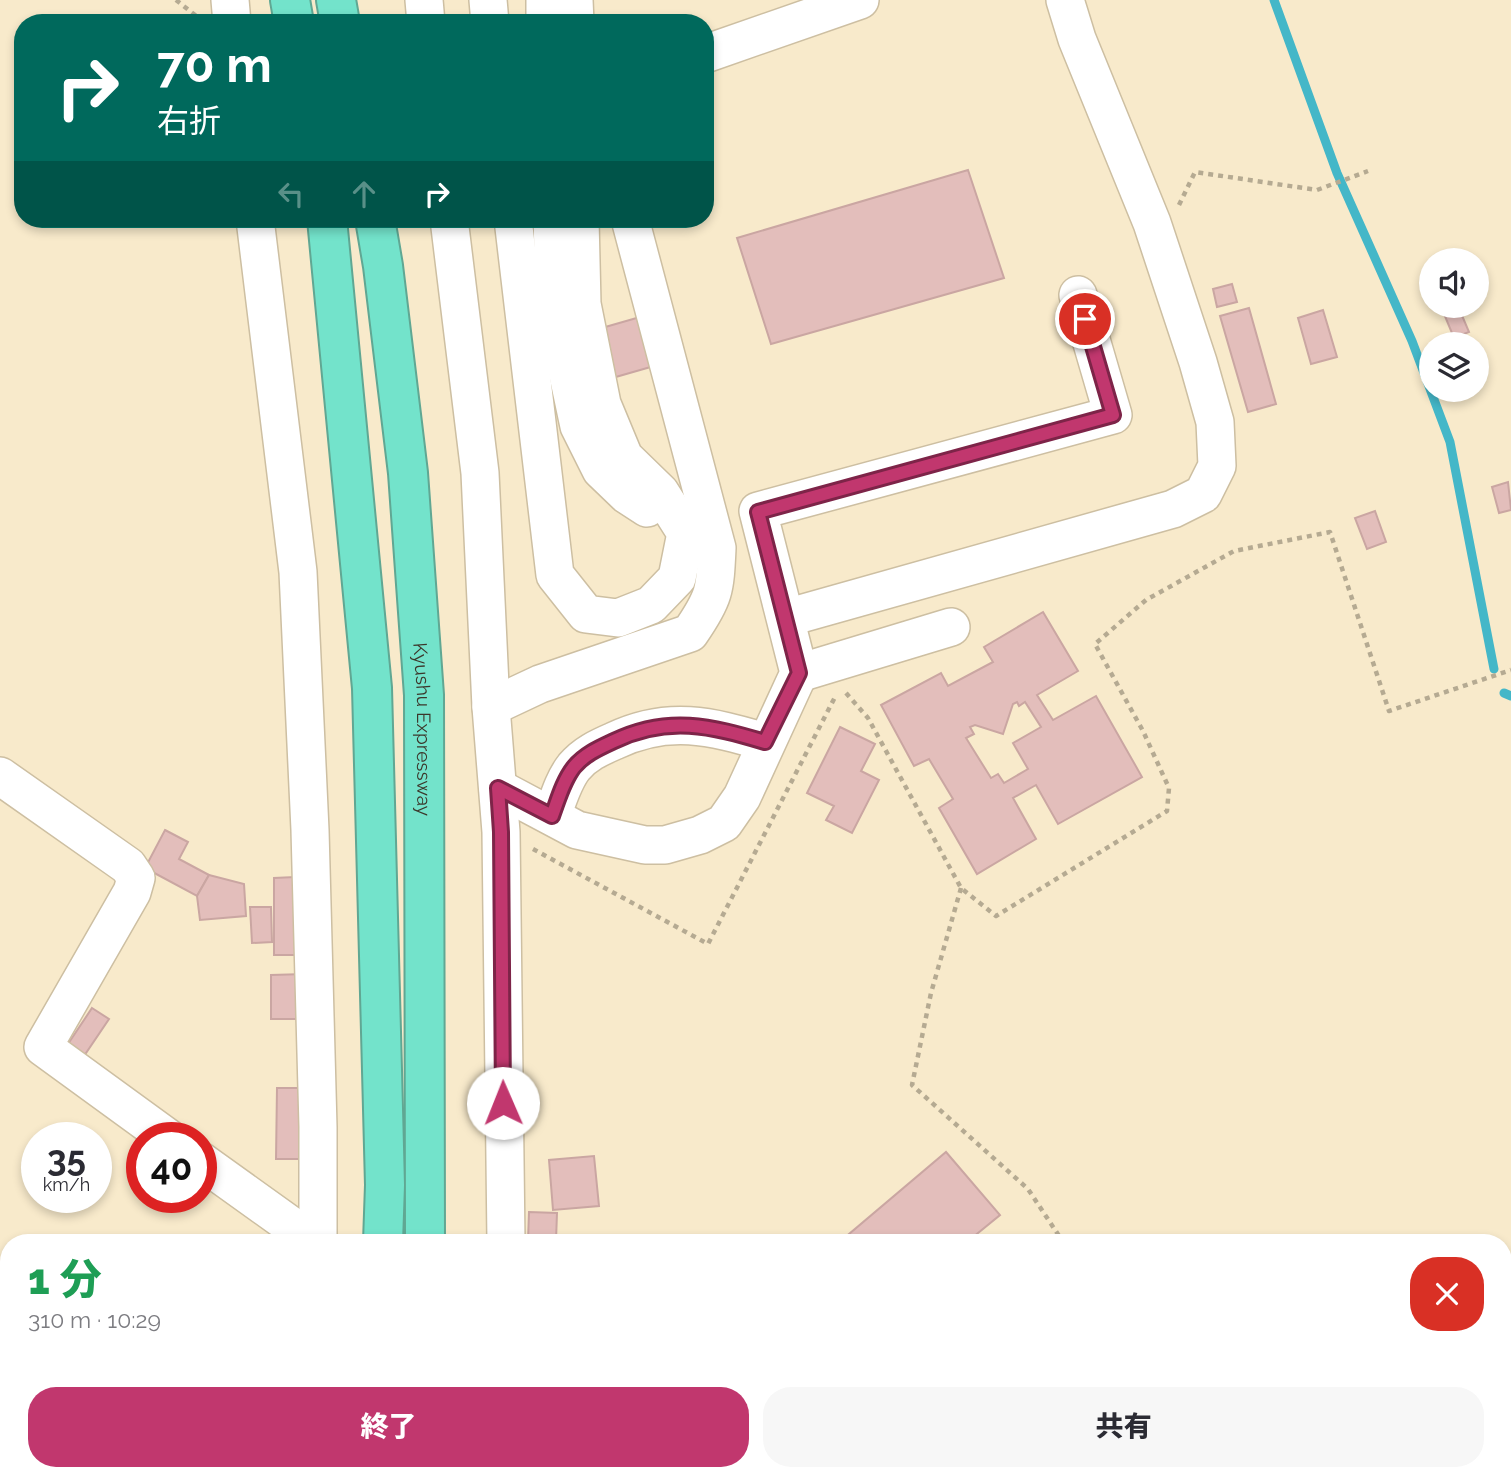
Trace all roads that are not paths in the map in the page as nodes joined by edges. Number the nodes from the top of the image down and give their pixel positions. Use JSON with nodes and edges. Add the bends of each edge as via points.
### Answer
{"nodes":[{"id":1,"x":860,"y":0,"type":"edge"},
{"id":2,"x":1065,"y":0,"type":"edge"},
{"id":3,"x":714,"y":51,"type":"edge"},
{"id":4,"x":256,"y":228,"type":"edge"},
{"id":5,"x":328,"y":228,"type":"edge"},
{"id":6,"x":376,"y":228,"type":"edge"},
{"id":7,"x":450,"y":228,"type":"edge"},
{"id":8,"x":514,"y":228,"type":"edge"},
{"id":9,"x":552,"y":228,"type":"edge"},
{"id":10,"x":580,"y":228,"type":"edge"},
{"id":11,"x":632,"y":228,"type":"edge"},
{"id":12,"x":1078,"y":295,"type":"dead end"},
{"id":13,"x":686,"y":533,"type":"junction"},
{"id":14,"x":786,"y":618,"type":"junction"},
{"id":15,"x":951,"y":627,"type":"dead end"},
{"id":16,"x":799,"y":673,"type":"junction"},
{"id":17,"x":491,"y":707,"type":"junction"},
{"id":18,"x":765,"y":742,"type":"junction"},
{"id":19,"x":0,"y":776,"type":"edge"},
{"id":20,"x":498,"y":788,"type":"junction"},
{"id":21,"x":552,"y":816,"type":"junction"},
{"id":22,"x":146,"y":1122,"type":"edge"},
{"id":23,"x":217,"y":1172,"type":"edge"},
{"id":24,"x":305,"y":1234,"type":"edge"},
{"id":25,"x":316,"y":1234,"type":"edge"},
{"id":26,"x":383,"y":1234,"type":"edge"},
{"id":27,"x":425,"y":1234,"type":"edge"},
{"id":28,"x":506,"y":1234,"type":"edge"}],
"edges":[{"from":1,"to":3,"type":"street"},
{"from":2,"to":14,"type":"street","via":[[1153,223],[1215,422],[1217,466],[1203,494],[1173,509]]},
{"from":4,"to":25,"type":"street","via":[[298,572],[310,830]]},
{"from":5,"to":26,"type":"highway","via":[[372,688]]},
{"from":6,"to":27,"type":"highway","name":"Kyushu Expressway","via":[[408,473],[425,695]]},
{"from":7,"to":17,"type":"street","via":[[480,473]]},
{"from":8,"to":13,"type":"street","via":[[555,575],[586,614],[618,618],[651,605],[677,578]]},
{"from":9,"to":13,"type":"street","via":[[555,314],[579,426],[601,470],[627,495]]},
{"from":10,"to":13,"type":"street","via":[[582,304],[602,404],[624,457],[660,492]]},
{"from":11,"to":17,"type":"street","via":[[718,548],[715,591],[690,632],[540,684]]},
{"from":12,"to":14,"type":"street","via":[[1113,415],[758,512]]},
{"from":14,"to":16,"type":"street"},
{"from":15,"to":16,"type":"street"},
{"from":16,"to":18,"type":"street"},
{"from":17,"to":20,"type":"street"},
{"from":18,"to":21,"type":"street","via":[[712,727],[678,724],[619,738],[590,752],[573,768]]},
{"from":18,"to":21,"type":"street","via":[[742,797],[724,822],[700,835],[665,845],[645,845],[577,830]]},
{"from":19,"to":22,"type":"street","via":[[128,866],[136,878],[43,1047]]},
{"from":20,"to":21,"type":"street"},
{"from":20,"to":28,"type":"street"},
{"from":23,"to":24,"type":"street"}]}
